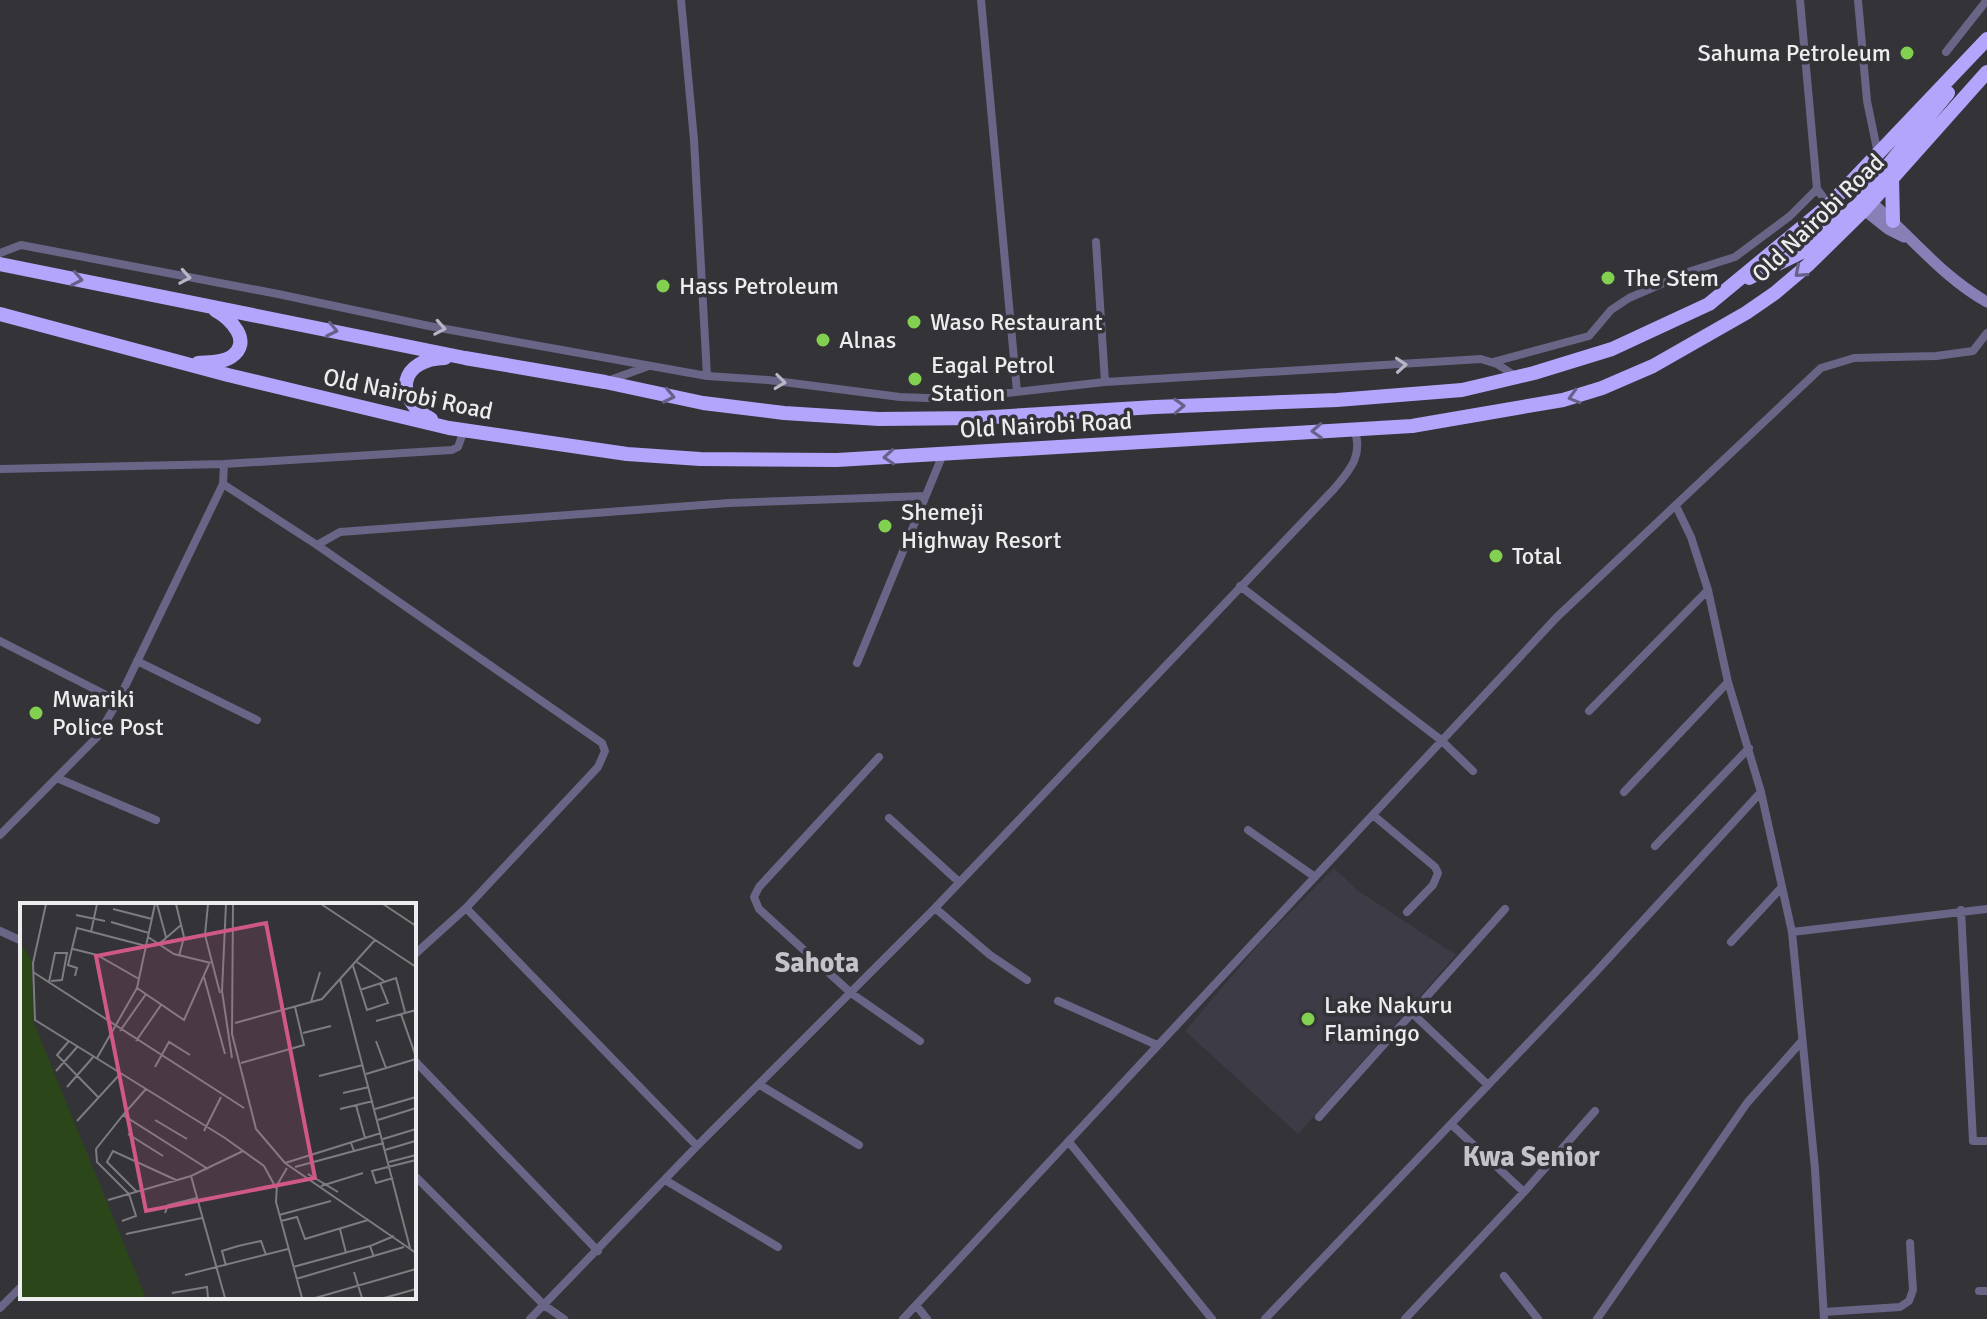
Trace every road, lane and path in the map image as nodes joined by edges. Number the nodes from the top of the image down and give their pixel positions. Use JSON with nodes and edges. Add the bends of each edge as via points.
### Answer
{"nodes":[{"id":1,"x":681,"y":0,"type":"edge"},
{"id":2,"x":981,"y":0,"type":"edge"},
{"id":3,"x":1800,"y":0,"type":"edge"},
{"id":4,"x":1858,"y":0,"type":"edge"},
{"id":5,"x":1987,"y":0,"type":"edge"},
{"id":6,"x":1985,"y":40,"type":"edge"},
{"id":7,"x":1863,"y":52,"type":"junction"},
{"id":8,"x":1946,"y":52,"type":"dead end"},
{"id":9,"x":1807,"y":57,"type":"junction"},
{"id":10,"x":1987,"y":72,"type":"edge"},
{"id":11,"x":1878,"y":154,"type":"junction"},
{"id":12,"x":1892,"y":178,"type":"junction"},
{"id":13,"x":1817,"y":189,"type":"junction"},
{"id":14,"x":1866,"y":204,"type":"junction"},
{"id":15,"x":1829,"y":205,"type":"junction"},
{"id":16,"x":1893,"y":221,"type":"junction"},
{"id":17,"x":1909,"y":240,"type":"junction"},
{"id":18,"x":1096,"y":242,"type":"dead end"},
{"id":19,"x":2,"y":249,"type":"edge"},
{"id":20,"x":0,"y":264,"type":"edge"},
{"id":21,"x":1734,"y":283,"type":"junction"},
{"id":22,"x":196,"y":302,"type":"junction"},
{"id":23,"x":1987,"y":302,"type":"edge"},
{"id":24,"x":1709,"y":304,"type":"junction"},
{"id":25,"x":0,"y":314,"type":"edge"},
{"id":26,"x":1717,"y":329,"type":"junction"},
{"id":27,"x":1987,"y":333,"type":"edge"},
{"id":28,"x":465,"y":358,"type":"junction"},
{"id":29,"x":187,"y":363,"type":"junction"},
{"id":30,"x":1492,"y":363,"type":"junction"},
{"id":31,"x":649,"y":366,"type":"junction"},
{"id":32,"x":707,"y":376,"type":"junction"},
{"id":33,"x":1517,"y":377,"type":"junction"},
{"id":34,"x":605,"y":382,"type":"junction"},
{"id":35,"x":1105,"y":382,"type":"junction"},
{"id":36,"x":1017,"y":392,"type":"junction"},
{"id":37,"x":457,"y":429,"type":"junction"},
{"id":38,"x":1354,"y":429,"type":"junction"},
{"id":39,"x":943,"y":454,"type":"junction"},
{"id":40,"x":224,"y":464,"type":"junction"},
{"id":41,"x":0,"y":469,"type":"edge"},
{"id":42,"x":223,"y":484,"type":"junction"},
{"id":43,"x":925,"y":496,"type":"junction"},
{"id":44,"x":1676,"y":506,"type":"junction"},
{"id":45,"x":317,"y":545,"type":"junction"},
{"id":46,"x":1240,"y":586,"type":"junction"},
{"id":47,"x":1708,"y":590,"type":"junction"},
{"id":48,"x":0,"y":641,"type":"edge"},
{"id":49,"x":137,"y":661,"type":"junction"},
{"id":50,"x":857,"y":663,"type":"dead end"},
{"id":51,"x":1728,"y":682,"type":"junction"},
{"id":52,"x":118,"y":701,"type":"junction"},
{"id":53,"x":1589,"y":711,"type":"dead end"},
{"id":54,"x":257,"y":720,"type":"dead end"},
{"id":55,"x":1441,"y":740,"type":"junction"},
{"id":56,"x":1749,"y":748,"type":"junction"},
{"id":57,"x":879,"y":757,"type":"dead end"},
{"id":58,"x":1473,"y":771,"type":"dead end"},
{"id":59,"x":57,"y":778,"type":"junction"},
{"id":60,"x":1624,"y":792,"type":"dead end"},
{"id":61,"x":1761,"y":792,"type":"junction"},
{"id":62,"x":1373,"y":815,"type":"junction"},
{"id":63,"x":889,"y":818,"type":"dead end"},
{"id":64,"x":156,"y":820,"type":"dead end"},
{"id":65,"x":1248,"y":830,"type":"dead end"},
{"id":66,"x":0,"y":835,"type":"edge"},
{"id":67,"x":1655,"y":846,"type":"dead end"},
{"id":68,"x":1315,"y":877,"type":"junction"},
{"id":69,"x":959,"y":882,"type":"junction"},
{"id":70,"x":1781,"y":888,"type":"junction"},
{"id":71,"x":466,"y":908,"type":"junction"},
{"id":72,"x":935,"y":908,"type":"junction"},
{"id":73,"x":1505,"y":909,"type":"dead end"},
{"id":74,"x":1987,"y":909,"type":"edge"},
{"id":75,"x":1961,"y":910,"type":"junction"},
{"id":76,"x":1407,"y":912,"type":"dead end"},
{"id":77,"x":0,"y":931,"type":"edge"},
{"id":78,"x":1792,"y":932,"type":"junction"},
{"id":79,"x":20,"y":940,"type":"edge"},
{"id":80,"x":1731,"y":942,"type":"dead end"},
{"id":81,"x":416,"y":953,"type":"edge"},
{"id":82,"x":1027,"y":980,"type":"dead end"},
{"id":83,"x":851,"y":993,"type":"junction"},
{"id":84,"x":1058,"y":1001,"type":"dead end"},
{"id":85,"x":1411,"y":1012,"type":"junction"},
{"id":86,"x":920,"y":1041,"type":"dead end"},
{"id":87,"x":1801,"y":1042,"type":"junction"},
{"id":88,"x":1157,"y":1045,"type":"junction"},
{"id":89,"x":416,"y":1062,"type":"edge"},
{"id":90,"x":760,"y":1085,"type":"junction"},
{"id":91,"x":1488,"y":1085,"type":"junction"},
{"id":92,"x":1595,"y":1111,"type":"dead end"},
{"id":93,"x":1319,"y":1117,"type":"dead end"},
{"id":94,"x":1451,"y":1124,"type":"junction"},
{"id":95,"x":1987,"y":1141,"type":"edge"},
{"id":96,"x":1069,"y":1142,"type":"junction"},
{"id":97,"x":859,"y":1145,"type":"dead end"},
{"id":98,"x":697,"y":1146,"type":"junction"},
{"id":99,"x":416,"y":1177,"type":"edge"},
{"id":100,"x":665,"y":1180,"type":"junction"},
{"id":101,"x":1524,"y":1192,"type":"junction"},
{"id":102,"x":1910,"y":1243,"type":"dead end"},
{"id":103,"x":778,"y":1247,"type":"dead end"},
{"id":104,"x":598,"y":1251,"type":"junction"},
{"id":105,"x":1504,"y":1276,"type":"dead end"},
{"id":106,"x":20,"y":1288,"type":"edge"},
{"id":107,"x":544,"y":1305,"type":"junction"},
{"id":108,"x":916,"y":1305,"type":"junction"},
{"id":109,"x":0,"y":1308,"type":"edge"},
{"id":110,"x":1824,"y":1316,"type":"edge"},
{"id":111,"x":530,"y":1319,"type":"edge"},
{"id":112,"x":564,"y":1319,"type":"edge"},
{"id":113,"x":903,"y":1319,"type":"edge"},
{"id":114,"x":927,"y":1319,"type":"edge"},
{"id":115,"x":1212,"y":1319,"type":"edge"},
{"id":116,"x":1265,"y":1319,"type":"edge"},
{"id":117,"x":1405,"y":1319,"type":"edge"},
{"id":118,"x":1538,"y":1319,"type":"edge"},
{"id":119,"x":1597,"y":1319,"type":"edge"}],
"edges":[{"from":1,"to":32,"type":"street"},
{"from":2,"to":36,"type":"street"},
{"from":3,"to":9,"type":"street"},
{"from":4,"to":7,"type":"street"},
{"from":5,"to":8,"type":"street"},
{"from":6,"to":11,"type":"highway","name":"Old Nairobi Road"},
{"from":6,"to":14,"type":"highway","via":[[1871,186]]},
{"from":7,"to":9,"type":"street"},
{"from":7,"to":11,"type":"street"},
{"from":9,"to":13,"type":"street"},
{"from":10,"to":12,"type":"highway","name":"Old Nairobi Road"},
{"from":11,"to":15,"type":"highway","name":"Old Nairobi Road"},
{"from":12,"to":14,"type":"highway","name":"Old Nairobi Road"},
{"from":12,"to":16,"type":"highway"},
{"from":13,"to":15,"type":"street"},
{"from":13,"to":30,"type":"street","via":[[1735,257],[1629,298],[1589,336]]},
{"from":14,"to":16,"type":"street"},
{"from":14,"to":17,"type":"street","via":[[1888,229]]},
{"from":14,"to":21,"type":"highway","via":[[1802,252]]},
{"from":14,"to":26,"type":"highway","name":"Old Nairobi Road","one_way":true,"via":[[1775,293]]},
{"from":15,"to":21,"type":"highway","name":"Old Nairobi Road"},
{"from":16,"to":17,"type":"street"},
{"from":17,"to":23,"type":"street"},
{"from":18,"to":35,"type":"street"},
{"from":19,"to":31,"type":"street","one_way":true,"via":[[21,245]]},
{"from":20,"to":22,"type":"highway","name":"Old Nairobi Road","one_way":true},
{"from":21,"to":24,"type":"highway","name":"Old Nairobi Road"},
{"from":22,"to":28,"type":"highway","name":"Old Nairobi Road","one_way":true},
{"from":22,"to":29,"type":"highway","via":[[234,323],[239,344],[229,358]]},
{"from":24,"to":26,"type":"highway","via":[[1722,312]]},
{"from":24,"to":33,"type":"highway","name":"Old Nairobi Road","via":[[1612,349]]},
{"from":25,"to":29,"type":"highway","name":"Old Nairobi Road"},
{"from":26,"to":38,"type":"highway","name":"Old Nairobi Road","one_way":true,"via":[[1653,366],[1563,400],[1412,426]]},
{"from":27,"to":44,"type":"street","via":[[1973,351],[1854,358],[1821,368]]},
{"from":28,"to":34,"type":"highway","name":"Old Nairobi Road"},
{"from":28,"to":37,"type":"highway","via":[[427,359],[406,383],[413,408]]},
{"from":29,"to":37,"type":"highway","name":"Old Nairobi Road"},
{"from":30,"to":33,"type":"street"},
{"from":35,"to":30,"type":"street","one_way":true,"via":[[1481,359]]},
{"from":31,"to":32,"type":"street"},
{"from":31,"to":34,"type":"street"},
{"from":32,"to":36,"type":"street","one_way":true,"via":[[900,397],[953,399]]},
{"from":34,"to":33,"type":"highway","name":"Old Nairobi Road","one_way":true,"via":[[784,413],[949,419],[1392,396],[1462,390]]},
{"from":35,"to":36,"type":"street"},
{"from":39,"to":37,"type":"highway","name":"Old Nairobi Road","one_way":true,"via":[[700,459]]},
{"from":37,"to":40,"type":"street","via":[[458,447],[452,450]]},
{"from":38,"to":39,"type":"highway","name":"Old Nairobi Road","one_way":true},
{"from":38,"to":46,"type":"street","via":[[1359,440],[1354,466]]},
{"from":39,"to":43,"type":"street"},
{"from":40,"to":41,"type":"street"},
{"from":40,"to":42,"type":"street"},
{"from":42,"to":45,"type":"street"},
{"from":42,"to":49,"type":"street"},
{"from":43,"to":45,"type":"street","via":[[729,503],[340,532]]},
{"from":43,"to":50,"type":"street"},
{"from":44,"to":47,"type":"street"},
{"from":44,"to":55,"type":"street","via":[[1557,617]]},
{"from":45,"to":71,"type":"street","via":[[602,743],[605,751],[598,767]]},
{"from":46,"to":55,"type":"street"},
{"from":46,"to":69,"type":"street"},
{"from":47,"to":51,"type":"street"},
{"from":47,"to":53,"type":"street"},
{"from":48,"to":52,"type":"street"},
{"from":49,"to":52,"type":"street"},
{"from":49,"to":54,"type":"street"},
{"from":51,"to":56,"type":"street"},
{"from":51,"to":60,"type":"street"},
{"from":52,"to":59,"type":"street","via":[[97,737]]},
{"from":55,"to":58,"type":"street"},
{"from":55,"to":62,"type":"street"},
{"from":56,"to":61,"type":"street"},
{"from":56,"to":67,"type":"street"},
{"from":57,"to":83,"type":"street","via":[[754,897],[759,909]]},
{"from":59,"to":64,"type":"street"},
{"from":59,"to":66,"type":"street"},
{"from":61,"to":70,"type":"street"},
{"from":61,"to":91,"type":"street"},
{"from":62,"to":68,"type":"street"},
{"from":62,"to":76,"type":"street","via":[[1438,873]]},
{"from":63,"to":69,"type":"street"},
{"from":65,"to":68,"type":"street"},
{"from":68,"to":88,"type":"street"},
{"from":69,"to":72,"type":"street"},
{"from":70,"to":78,"type":"street"},
{"from":70,"to":80,"type":"street"},
{"from":71,"to":81,"type":"street"},
{"from":71,"to":98,"type":"street"},
{"from":72,"to":82,"type":"street"},
{"from":72,"to":83,"type":"street"},
{"from":73,"to":85,"type":"street"},
{"from":74,"to":75,"type":"street"},
{"from":75,"to":78,"type":"street"},
{"from":75,"to":95,"type":"street","via":[[1973,1141]]},
{"from":77,"to":79,"type":"street"},
{"from":78,"to":87,"type":"street"},
{"from":83,"to":86,"type":"street"},
{"from":83,"to":90,"type":"street"},
{"from":84,"to":88,"type":"street"},
{"from":85,"to":91,"type":"street"},
{"from":85,"to":93,"type":"street"},
{"from":87,"to":110,"type":"street"},
{"from":87,"to":119,"type":"street","via":[[1747,1103]]},
{"from":88,"to":96,"type":"street"},
{"from":89,"to":104,"type":"street"},
{"from":90,"to":97,"type":"street"},
{"from":90,"to":98,"type":"street"},
{"from":91,"to":94,"type":"street"},
{"from":92,"to":101,"type":"street"},
{"from":94,"to":101,"type":"street"},
{"from":94,"to":116,"type":"street"},
{"from":96,"to":108,"type":"street"},
{"from":96,"to":115,"type":"street"},
{"from":98,"to":100,"type":"street"},
{"from":99,"to":107,"type":"street"},
{"from":100,"to":103,"type":"street"},
{"from":100,"to":104,"type":"street"},
{"from":101,"to":117,"type":"street"},
{"from":102,"to":110,"type":"street","via":[[1909,1301],[1900,1307]]},
{"from":104,"to":107,"type":"street"},
{"from":105,"to":118,"type":"street"},
{"from":106,"to":109,"type":"street"},
{"from":107,"to":111,"type":"street"},
{"from":107,"to":112,"type":"street"},
{"from":108,"to":113,"type":"street"},
{"from":108,"to":114,"type":"street"}]}
